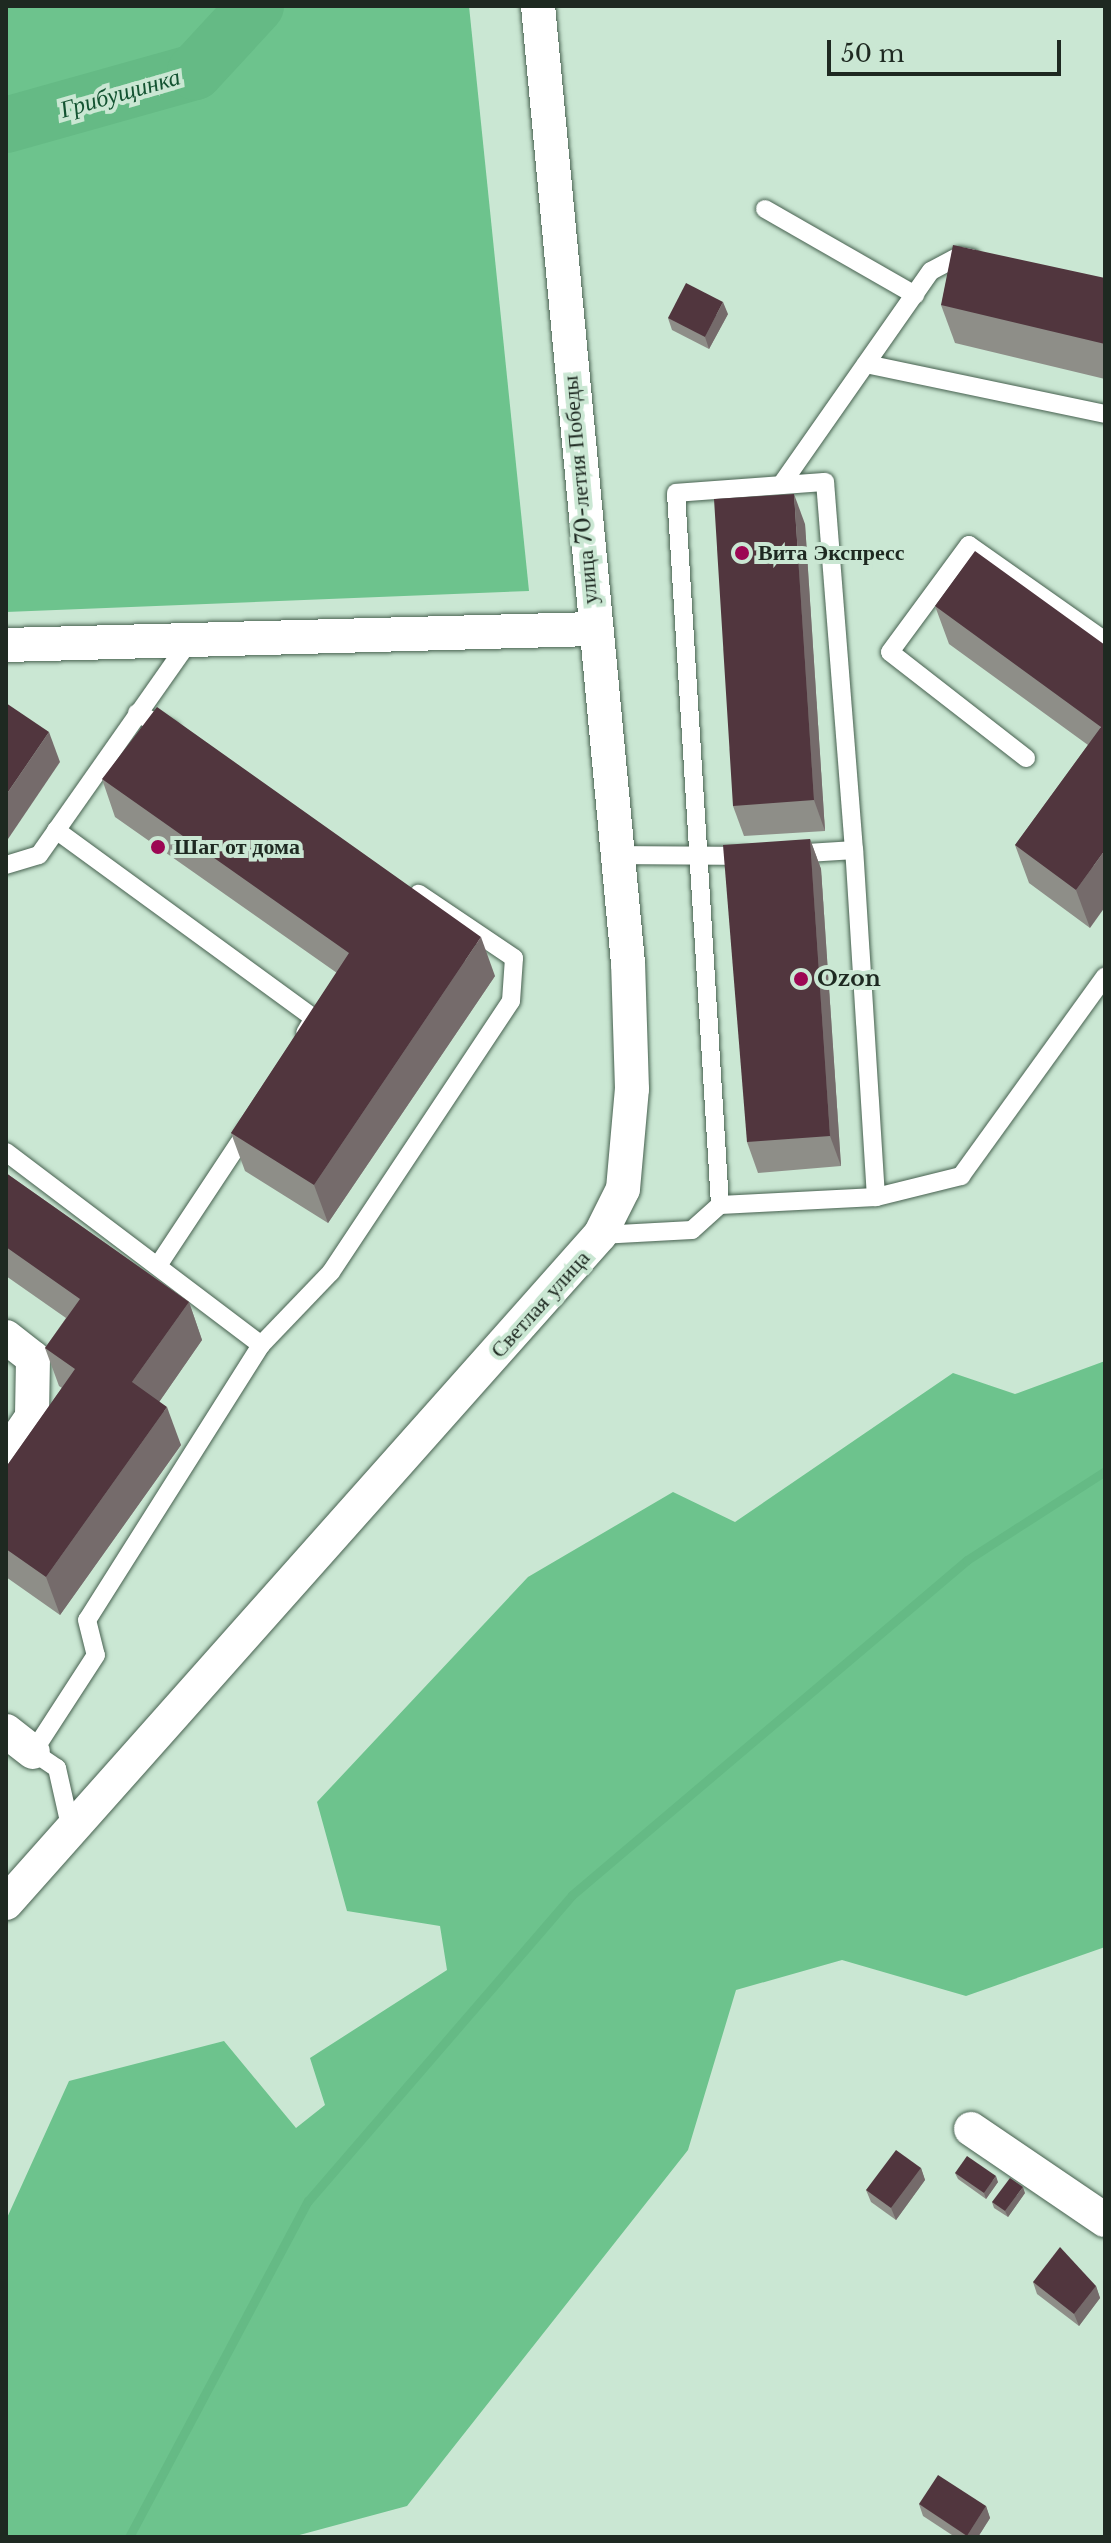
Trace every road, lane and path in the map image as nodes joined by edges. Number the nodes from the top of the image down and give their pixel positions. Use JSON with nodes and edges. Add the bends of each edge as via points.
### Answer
{"nodes":[{"id":1,"x":538,"y":6,"type":"edge"},
{"id":2,"x":765,"y":209,"type":"dead end"},
{"id":3,"x":988,"y":261,"type":"edge"},
{"id":4,"x":915,"y":295,"type":"junction"},
{"id":5,"x":866,"y":364,"type":"junction"},
{"id":6,"x":1105,"y":414,"type":"edge"},
{"id":7,"x":781,"y":485,"type":"junction"},
{"id":8,"x":593,"y":629,"type":"junction"},
{"id":9,"x":1105,"y":641,"type":"edge"},
{"id":10,"x":188,"y":643,"type":"junction"},
{"id":11,"x":6,"y":645,"type":"edge"},
{"id":12,"x":137,"y":713,"type":"junction"},
{"id":13,"x":184,"y":737,"type":"edge"},
{"id":14,"x":1026,"y":758,"type":"dead end"},
{"id":15,"x":56,"y":830,"type":"junction"},
{"id":16,"x":854,"y":850,"type":"junction"},
{"id":17,"x":618,"y":855,"type":"junction"},
{"id":18,"x":700,"y":859,"type":"junction"},
{"id":19,"x":6,"y":865,"type":"edge"},
{"id":20,"x":395,"y":879,"type":"edge"},
{"id":21,"x":1105,"y":976,"type":"edge"},
{"id":22,"x":290,"y":1059,"type":"edge"},
{"id":23,"x":258,"y":1113,"type":"edge"},
{"id":24,"x":6,"y":1152,"type":"edge"},
{"id":25,"x":876,"y":1197,"type":"junction"},
{"id":26,"x":720,"y":1205,"type":"junction"},
{"id":27,"x":600,"y":1235,"type":"junction"},
{"id":28,"x":159,"y":1264,"type":"junction"},
{"id":29,"x":6,"y":1337,"type":"edge"},
{"id":30,"x":261,"y":1345,"type":"junction"},
{"id":31,"x":6,"y":1455,"type":"edge"},
{"id":32,"x":6,"y":1731,"type":"edge"},
{"id":33,"x":33,"y":1752,"type":"junction"},
{"id":34,"x":72,"y":1831,"type":"junction"},
{"id":35,"x":6,"y":1903,"type":"edge"},
{"id":36,"x":971,"y":2129,"type":"dead end"},
{"id":37,"x":1105,"y":2220,"type":"edge"}],
"edges":[{"from":1,"to":8,"type":"street","name":"улица 70-летия Победы"},
{"from":2,"to":4,"type":"lane"},
{"from":3,"to":4,"type":"lane","via":[[959,256],[931,271]]},
{"from":4,"to":5,"type":"lane"},
{"from":5,"to":6,"type":"lane"},
{"from":5,"to":7,"type":"lane"},
{"from":7,"to":16,"type":"lane","via":[[825,482]]},
{"from":7,"to":18,"type":"lane","via":[[676,493]]},
{"from":8,"to":10,"type":"street","name":"улица 70-летия Победы"},
{"from":8,"to":17,"type":"street","name":"Светлая улица"},
{"from":9,"to":14,"type":"lane","via":[[969,545],[890,652]]},
{"from":10,"to":11,"type":"street","name":"улица 70-летия Победы"},
{"from":10,"to":12,"type":"lane"},
{"from":12,"to":13,"type":"lane"},
{"from":12,"to":15,"type":"lane"},
{"from":15,"to":19,"type":"lane","via":[[39,855]]},
{"from":15,"to":22,"type":"lane","via":[[314,1018]]},
{"from":16,"to":18,"type":"lane"},
{"from":16,"to":25,"type":"lane"},
{"from":17,"to":18,"type":"lane"},
{"from":17,"to":27,"type":"street","name":"Светлая улица","via":[[632,1089],[623,1189]]},
{"from":18,"to":26,"type":"lane"},
{"from":20,"to":30,"type":"lane","via":[[514,958],[511,1001],[331,1272]]},
{"from":21,"to":25,"type":"lane","via":[[961,1176]]},
{"from":23,"to":28,"type":"lane"},
{"from":24,"to":28,"type":"lane"},
{"from":25,"to":26,"type":"lane"},
{"from":26,"to":27,"type":"lane","via":[[692,1230]]},
{"from":27,"to":34,"type":"street","name":"Светлая улица"},
{"from":28,"to":30,"type":"lane"},
{"from":29,"to":31,"type":"street","via":[[33,1358],[32,1417]]},
{"from":30,"to":33,"type":"lane","via":[[87,1620],[96,1655]]},
{"from":32,"to":33,"type":"street"},
{"from":33,"to":34,"type":"lane","via":[[57,1768]]},
{"from":34,"to":35,"type":"street","name":"Светлая улица"},
{"from":36,"to":37,"type":"street"}]}
